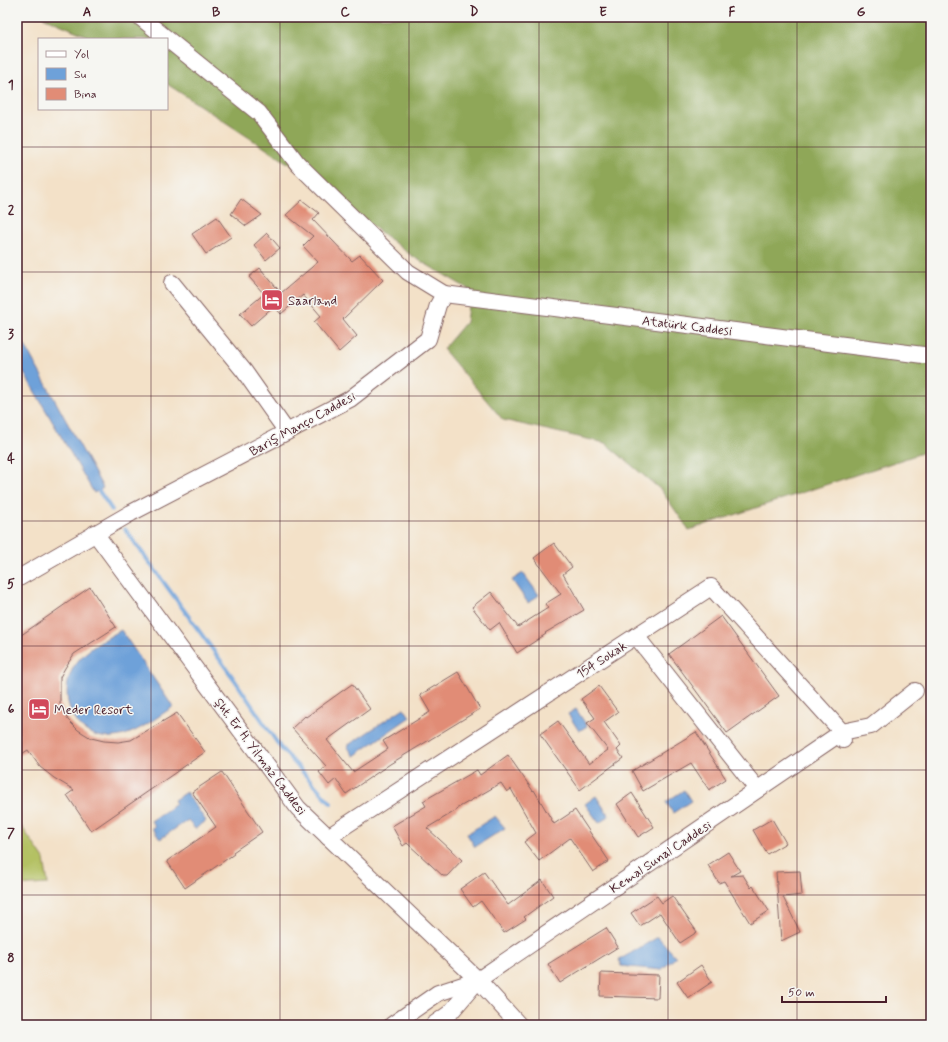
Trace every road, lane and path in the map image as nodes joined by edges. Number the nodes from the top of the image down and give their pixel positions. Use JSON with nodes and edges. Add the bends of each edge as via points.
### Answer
{"nodes":[{"id":1,"x":140,"y":17,"type":"edge"},
{"id":2,"x":166,"y":38,"type":"edge"},
{"id":3,"x":168,"y":40,"type":"edge"},
{"id":4,"x":172,"y":283,"type":"dead end"},
{"id":5,"x":444,"y":294,"type":"junction"},
{"id":6,"x":931,"y":356,"type":"edge"},
{"id":7,"x":287,"y":432,"type":"junction"},
{"id":8,"x":95,"y":533,"type":"junction"},
{"id":9,"x":17,"y":579,"type":"edge"},
{"id":10,"x":636,"y":636,"type":"junction"},
{"id":11,"x":915,"y":692,"type":"dead end"},
{"id":12,"x":842,"y":736,"type":"junction"},
{"id":13,"x":758,"y":789,"type":"junction"},
{"id":14,"x":328,"y":837,"type":"junction"},
{"id":15,"x":478,"y":980,"type":"junction"},
{"id":16,"x":392,"y":1025,"type":"edge"},
{"id":17,"x":432,"y":1025,"type":"edge"},
{"id":18,"x":519,"y":1025,"type":"edge"}],
"edges":[{"from":1,"to":2,"type":"street"},
{"from":3,"to":5,"type":"street","via":[[259,113],[298,164],[408,272]]},
{"from":4,"to":7,"type":"street","via":[[244,371]]},
{"from":5,"to":6,"type":"street","name":"Atatürk Caddesi"},
{"from":5,"to":7,"type":"street","name":"Bariş Manço Caddesi","via":[[428,339],[350,399]]},
{"from":7,"to":8,"type":"street","name":"Bariş Manço Caddesi"},
{"from":8,"to":9,"type":"street","name":"Bariş Manço Caddesi"},
{"from":8,"to":14,"type":"street","name":"Şht. Er H. Yilmaz Caddesi","via":[[298,808]]},
{"from":10,"to":12,"type":"street","name":"154 Sokak","via":[[711,588]]},
{"from":10,"to":13,"type":"street"},
{"from":10,"to":14,"type":"street","name":"154 Sokak"},
{"from":11,"to":12,"type":"street","via":[[871,726]]},
{"from":12,"to":13,"type":"street","name":"Kemal Sunal Caddesi"},
{"from":13,"to":15,"type":"street","name":"Kemal Sunal Caddesi"},
{"from":14,"to":15,"type":"street","name":"Şht. Er H. Yilmaz Caddesi"},
{"from":15,"to":16,"type":"street","name":"Kemal Sunal Caddesi","via":[[438,993]]},
{"from":15,"to":17,"type":"street","name":"Kemal Sunal Caddesi","via":[[450,1012]]},
{"from":15,"to":18,"type":"street","name":"Şht. Er H. Yilmaz Caddesi"}]}
